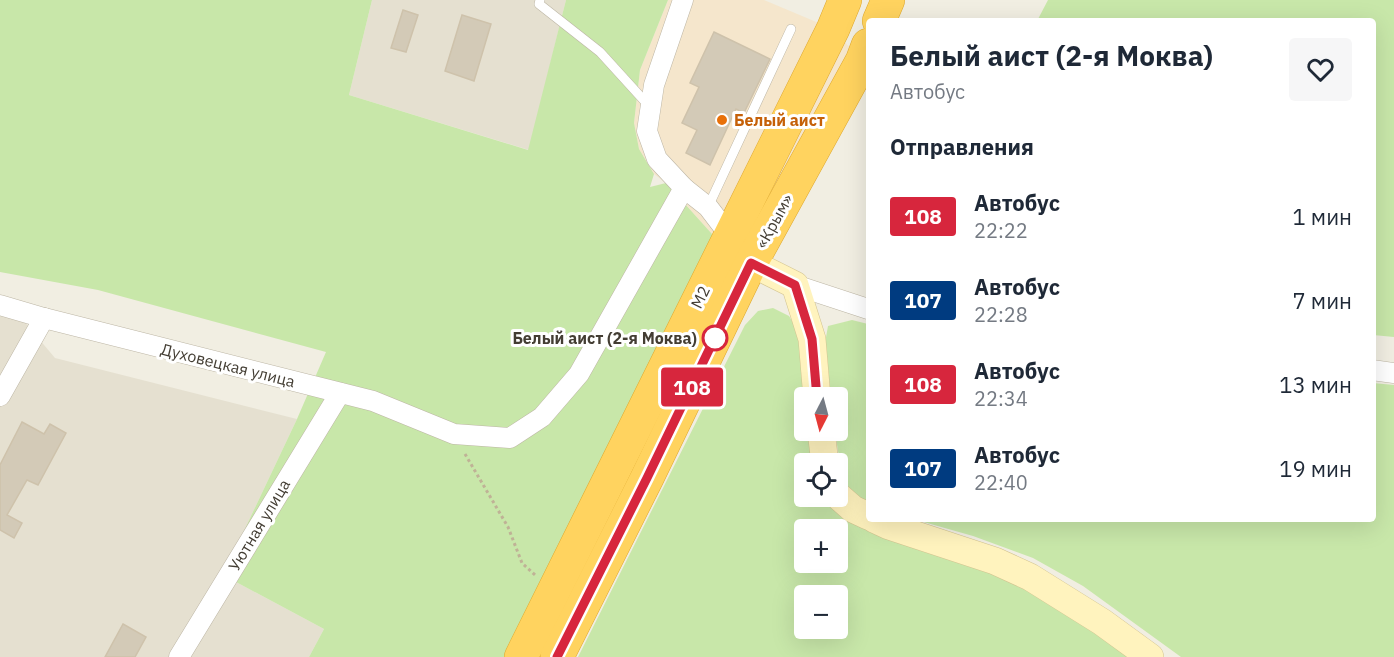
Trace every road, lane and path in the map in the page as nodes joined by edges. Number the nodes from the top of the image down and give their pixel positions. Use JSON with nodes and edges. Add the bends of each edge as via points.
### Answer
{"nodes":[{"id":1,"x":540,"y":0,"type":"edge"},
{"id":2,"x":683,"y":0,"type":"edge"},
{"id":3,"x":845,"y":0,"type":"edge"},
{"id":4,"x":888,"y":0,"type":"edge"},
{"id":5,"x":880,"y":18,"type":"edge"},
{"id":6,"x":791,"y":28,"type":"dead end"},
{"id":7,"x":866,"y":51,"type":"edge"},
{"id":8,"x":651,"y":108,"type":"junction"},
{"id":9,"x":684,"y":188,"type":"junction"},
{"id":10,"x":708,"y":207,"type":"junction"},
{"id":11,"x":729,"y":236,"type":"junction"},
{"id":12,"x":751,"y":263,"type":"junction"},
{"id":13,"x":795,"y":285,"type":"junction"},
{"id":14,"x":0,"y":304,"type":"edge"},
{"id":15,"x":866,"y":308,"type":"edge"},
{"id":16,"x":44,"y":318,"type":"junction"},
{"id":17,"x":1376,"y":371,"type":"edge"},
{"id":18,"x":1394,"y":373,"type":"edge"},
{"id":19,"x":817,"y":387,"type":"edge"},
{"id":20,"x":340,"y":393,"type":"junction"},
{"id":21,"x":0,"y":396,"type":"edge"},
{"id":22,"x":454,"y":434,"type":"junction"},
{"id":23,"x":848,"y":505,"type":"edge"},
{"id":24,"x":866,"y":515,"type":"edge"},
{"id":25,"x":880,"y":522,"type":"edge"},
{"id":26,"x":554,"y":592,"type":"junction"},
{"id":27,"x":179,"y":657,"type":"edge"},
{"id":28,"x":521,"y":657,"type":"edge"},
{"id":29,"x":557,"y":657,"type":"edge"},
{"id":30,"x":1150,"y":657,"type":"edge"}],
"edges":[{"from":1,"to":8,"type":"lane","via":[[539,4],[600,52]]},
{"from":2,"to":8,"type":"street","via":[[654,85]]},
{"from":3,"to":11,"type":"highway","name":"М2"},
{"from":4,"to":5,"type":"highway"},
{"from":6,"to":10,"type":"lane"},
{"from":7,"to":12,"type":"highway","name":"«Крым»"},
{"from":8,"to":9,"type":"street","via":[[647,131],[657,159]]},
{"from":9,"to":10,"type":"street"},
{"from":9,"to":22,"type":"street","name":"Духовецкая улица","via":[[579,375],[542,417],[510,438]]},
{"from":10,"to":11,"type":"street"},
{"from":11,"to":12,"type":"street"},
{"from":11,"to":26,"type":"highway","name":"М2"},
{"from":12,"to":13,"type":"street"},
{"from":12,"to":29,"type":"highway","name":"«Крым»"},
{"from":13,"to":15,"type":"street"},
{"from":13,"to":19,"type":"street","via":[[812,339]]},
{"from":14,"to":16,"type":"street","name":"Духовецкая улица"},
{"from":16,"to":20,"type":"street","name":"Духовецкая улица"},
{"from":16,"to":21,"type":"street"},
{"from":17,"to":18,"type":"street"},
{"from":20,"to":22,"type":"street","name":"Духовецкая улица","via":[[373,401]]},
{"from":20,"to":27,"type":"street","name":"Уютная улица"},
{"from":22,"to":26,"type":"path","via":[[508,528],[522,563]]},
{"from":23,"to":24,"type":"street"},
{"from":25,"to":30,"type":"street","via":[[1030,577]]},
{"from":26,"to":28,"type":"highway","name":"М2"}]}
